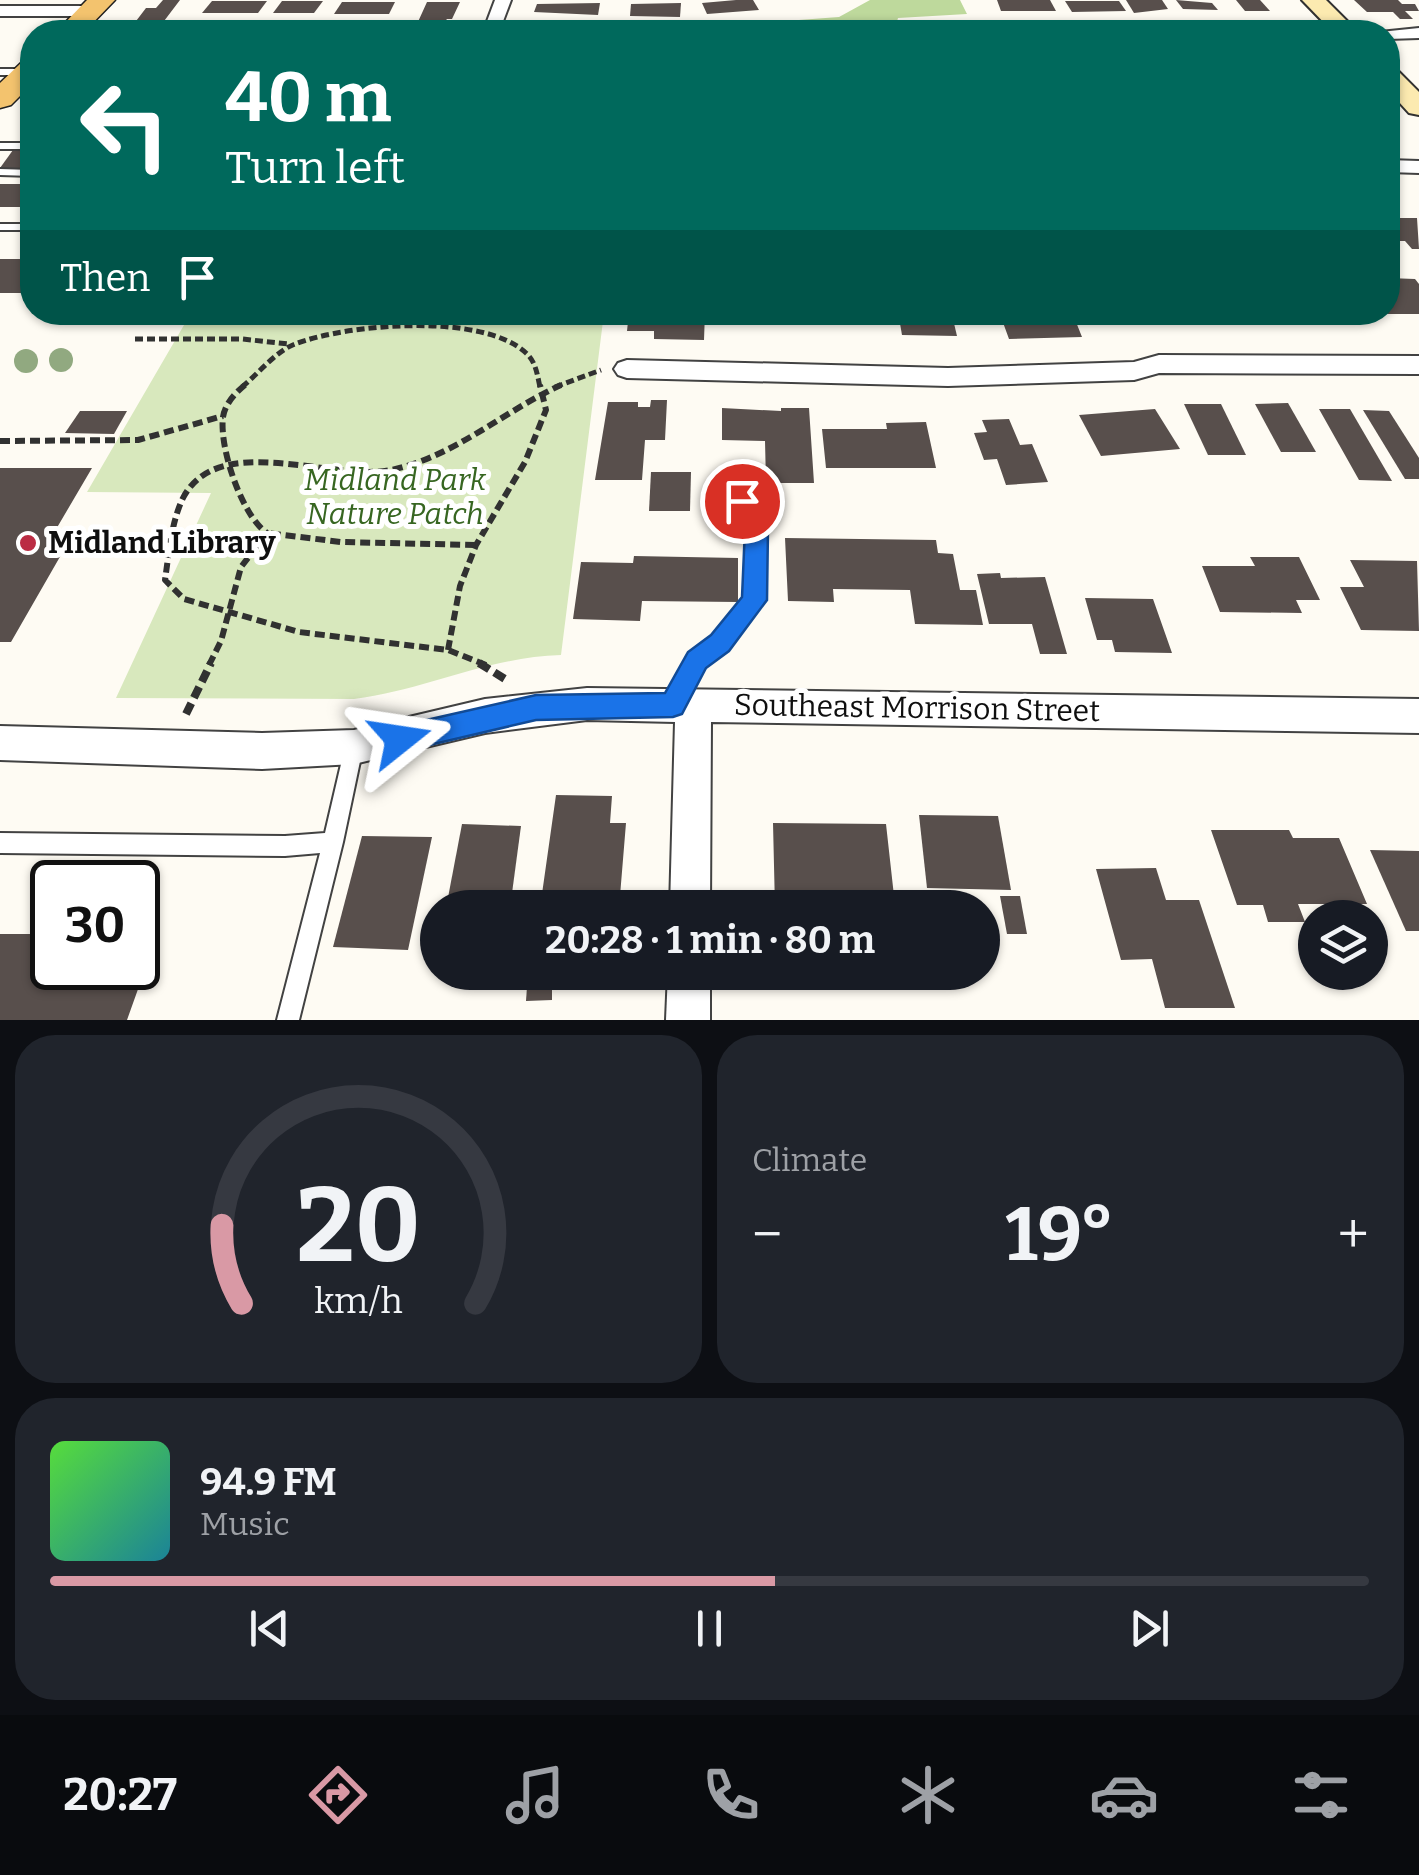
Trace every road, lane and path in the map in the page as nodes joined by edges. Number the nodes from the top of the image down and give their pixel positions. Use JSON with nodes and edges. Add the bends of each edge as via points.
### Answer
{"nodes":[{"id":1,"x":1313,"y":0,"type":"edge"},
{"id":2,"x":97,"y":6,"type":"edge"},
{"id":3,"x":0,"y":11,"type":"edge"},
{"id":4,"x":1334,"y":20,"type":"edge"},
{"id":5,"x":20,"y":70,"type":"edge"},
{"id":6,"x":1400,"y":87,"type":"edge"},
{"id":7,"x":0,"y":99,"type":"edge"},
{"id":8,"x":1419,"y":107,"type":"edge"},
{"id":9,"x":135,"y":339,"type":"dead end"},
{"id":10,"x":291,"y":345,"type":"junction"},
{"id":11,"x":1419,"y":365,"type":"edge"},
{"id":12,"x":627,"y":369,"type":"joint"},
{"id":13,"x":543,"y":390,"type":"junction"},
{"id":14,"x":223,"y":416,"type":"junction"},
{"id":15,"x":0,"y":442,"type":"edge"},
{"id":16,"x":229,"y":466,"type":"junction"},
{"id":17,"x":742,"y":501,"type":"dead end"},
{"id":18,"x":267,"y":533,"type":"junction"},
{"id":19,"x":476,"y":545,"type":"junction"},
{"id":20,"x":226,"y":610,"type":"junction"},
{"id":21,"x":448,"y":650,"type":"junction"},
{"id":22,"x":683,"y":705,"type":"junction"},
{"id":23,"x":536,"y":708,"type":"junction"},
{"id":24,"x":1419,"y":716,"type":"edge"},
{"id":25,"x":0,"y":743,"type":"edge"},
{"id":26,"x":171,"y":747,"type":"junction"},
{"id":27,"x":354,"y":747,"type":"junction"},
{"id":28,"x":333,"y":842,"type":"junction"},
{"id":29,"x":0,"y":843,"type":"edge"},
{"id":30,"x":689,"y":890,"type":"edge"},
{"id":31,"x":689,"y":990,"type":"edge"},
{"id":32,"x":288,"y":1020,"type":"edge"},
{"id":33,"x":688,"y":1020,"type":"edge"}],
"edges":[{"from":1,"to":4,"type":"street"},
{"from":2,"to":3,"type":"street"},
{"from":5,"to":7,"type":"main road"},
{"from":6,"to":8,"type":"street"},
{"from":9,"to":10,"type":"path"},
{"from":10,"to":13,"type":"path","via":[[349,328],[464,328],[529,354]]},
{"from":10,"to":14,"type":"path","via":[[233,395]]},
{"from":11,"to":12,"type":"street","via":[[1159,364],[1134,371],[948,377]]},
{"from":12,"to":13,"type":"path","via":[[576,376]]},
{"from":13,"to":16,"type":"path","via":[[486,431],[403,467],[370,473],[260,462]]},
{"from":13,"to":19,"type":"path","via":[[546,410],[536,438]]},
{"from":14,"to":15,"type":"path","via":[[138,440]]},
{"from":14,"to":16,"type":"path"},
{"from":16,"to":18,"type":"path","via":[[254,524]]},
{"from":16,"to":20,"type":"path","via":[[199,477],[183,497],[164,580],[184,599]]},
{"from":17,"to":22,"type":"lane","via":[[756,528],[754,600],[697,660]]},
{"from":18,"to":19,"type":"path"},
{"from":18,"to":20,"type":"path","via":[[242,567]]},
{"from":19,"to":21,"type":"path"},
{"from":20,"to":21,"type":"path","via":[[299,632]]},
{"from":20,"to":26,"type":"path","via":[[221,641]]},
{"from":21,"to":23,"type":"path","via":[[493,668]]},
{"from":22,"to":23,"type":"street","name":"Southeast Morrison Street"},
{"from":22,"to":24,"type":"street","name":"Southeast Morrison Street"},
{"from":22,"to":30,"type":"street"},
{"from":23,"to":27,"type":"street","name":"Southeast Morrison Street"},
{"from":25,"to":26,"type":"street","name":"Southeast Morrison Street"},
{"from":26,"to":27,"type":"street","name":"Southeast Morrison Street"},
{"from":27,"to":28,"type":"lane"},
{"from":28,"to":29,"type":"lane"},
{"from":28,"to":32,"type":"lane"},
{"from":31,"to":33,"type":"street"}]}
